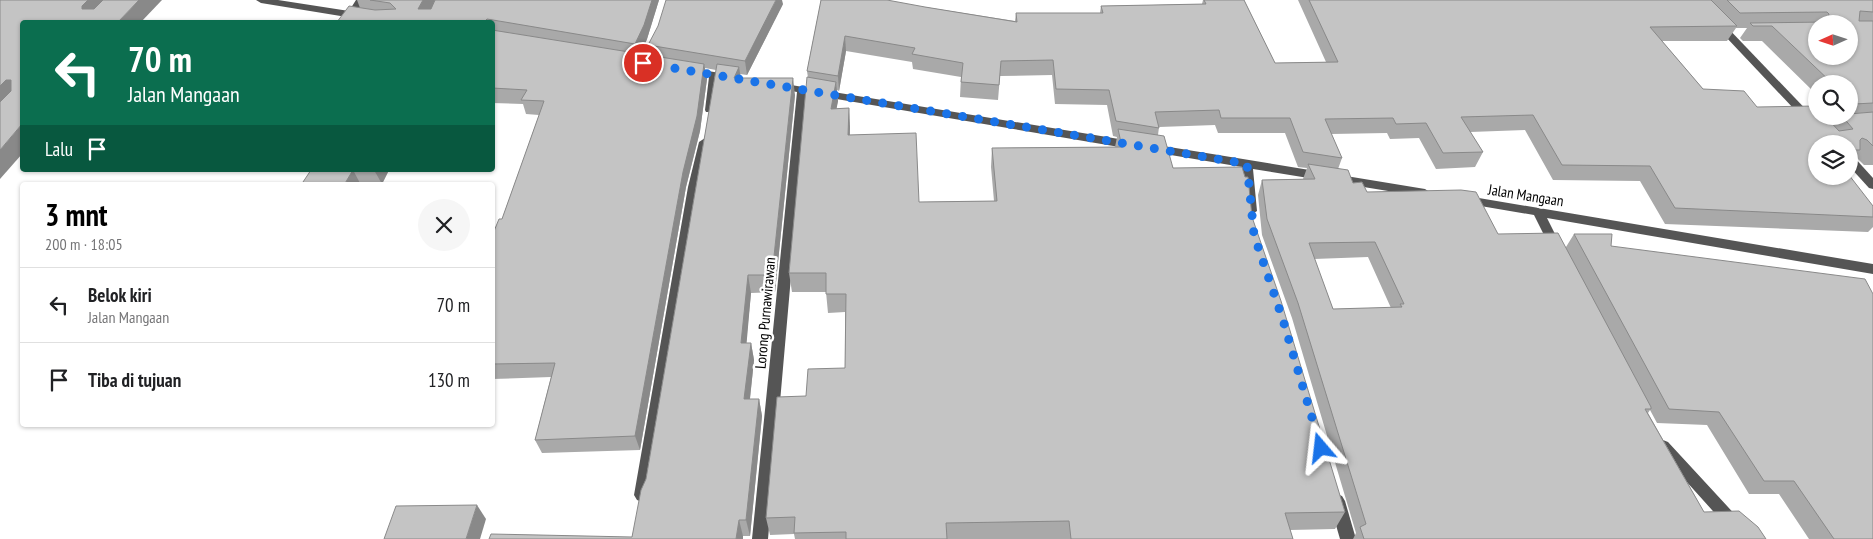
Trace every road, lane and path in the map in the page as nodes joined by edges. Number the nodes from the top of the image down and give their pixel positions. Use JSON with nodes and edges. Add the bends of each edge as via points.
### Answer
{"nodes":[{"id":1,"x":261,"y":0,"type":"edge"},
{"id":2,"x":361,"y":0,"type":"edge"},
{"id":3,"x":1696,"y":0,"type":"edge"},
{"id":4,"x":351,"y":15,"type":"junction"},
{"id":5,"x":369,"y":18,"type":"edge"},
{"id":6,"x":1727,"y":32,"type":"junction"},
{"id":7,"x":1747,"y":32,"type":"dead end"},
{"id":8,"x":679,"y":69,"type":"edge"},
{"id":9,"x":714,"y":75,"type":"junction"},
{"id":10,"x":744,"y":80,"type":"edge"},
{"id":11,"x":763,"y":84,"type":"edge"},
{"id":12,"x":802,"y":90,"type":"junction"},
{"id":13,"x":1808,"y":117,"type":"edge"},
{"id":14,"x":1816,"y":125,"type":"edge"},
{"id":15,"x":1825,"y":135,"type":"edge"},
{"id":16,"x":1247,"y":164,"type":"junction"},
{"id":17,"x":1858,"y":169,"type":"edge"},
{"id":18,"x":1873,"y":185,"type":"edge"},
{"id":19,"x":1538,"y":212,"type":"junction"},
{"id":20,"x":1253,"y":226,"type":"edge"},
{"id":21,"x":1561,"y":256,"type":"edge"},
{"id":22,"x":1873,"y":269,"type":"edge"},
{"id":23,"x":1654,"y":435,"type":"edge"},
{"id":24,"x":1334,"y":491,"type":"edge"},
{"id":25,"x":642,"y":495,"type":"edge"},
{"id":26,"x":760,"y":539,"type":"edge"},
{"id":27,"x":1348,"y":539,"type":"edge"},
{"id":28,"x":1752,"y":539,"type":"edge"}],
"edges":[{"from":1,"to":4,"type":"street"},
{"from":2,"to":4,"type":"street"},
{"from":3,"to":6,"type":"street"},
{"from":4,"to":5,"type":"street"},
{"from":6,"to":7,"type":"street"},
{"from":6,"to":13,"type":"street"},
{"from":8,"to":9,"type":"street"},
{"from":9,"to":10,"type":"street"},
{"from":9,"to":25,"type":"street","via":[[708,126],[694,187]]},
{"from":11,"to":12,"type":"street","name":"Jalan Mangaan"},
{"from":12,"to":16,"type":"street","name":"Jalan Mangaan"},
{"from":12,"to":26,"type":"street","name":"Lorong Purnawirawan"},
{"from":14,"to":15,"type":"street"},
{"from":16,"to":19,"type":"street","name":"Jalan Mangaan"},
{"from":16,"to":20,"type":"street"},
{"from":17,"to":18,"type":"street"},
{"from":19,"to":21,"type":"street"},
{"from":19,"to":22,"type":"street","name":"Jalan Mangaan"},
{"from":23,"to":28,"type":"street","via":[[1734,525]]},
{"from":24,"to":27,"type":"street"}]}
